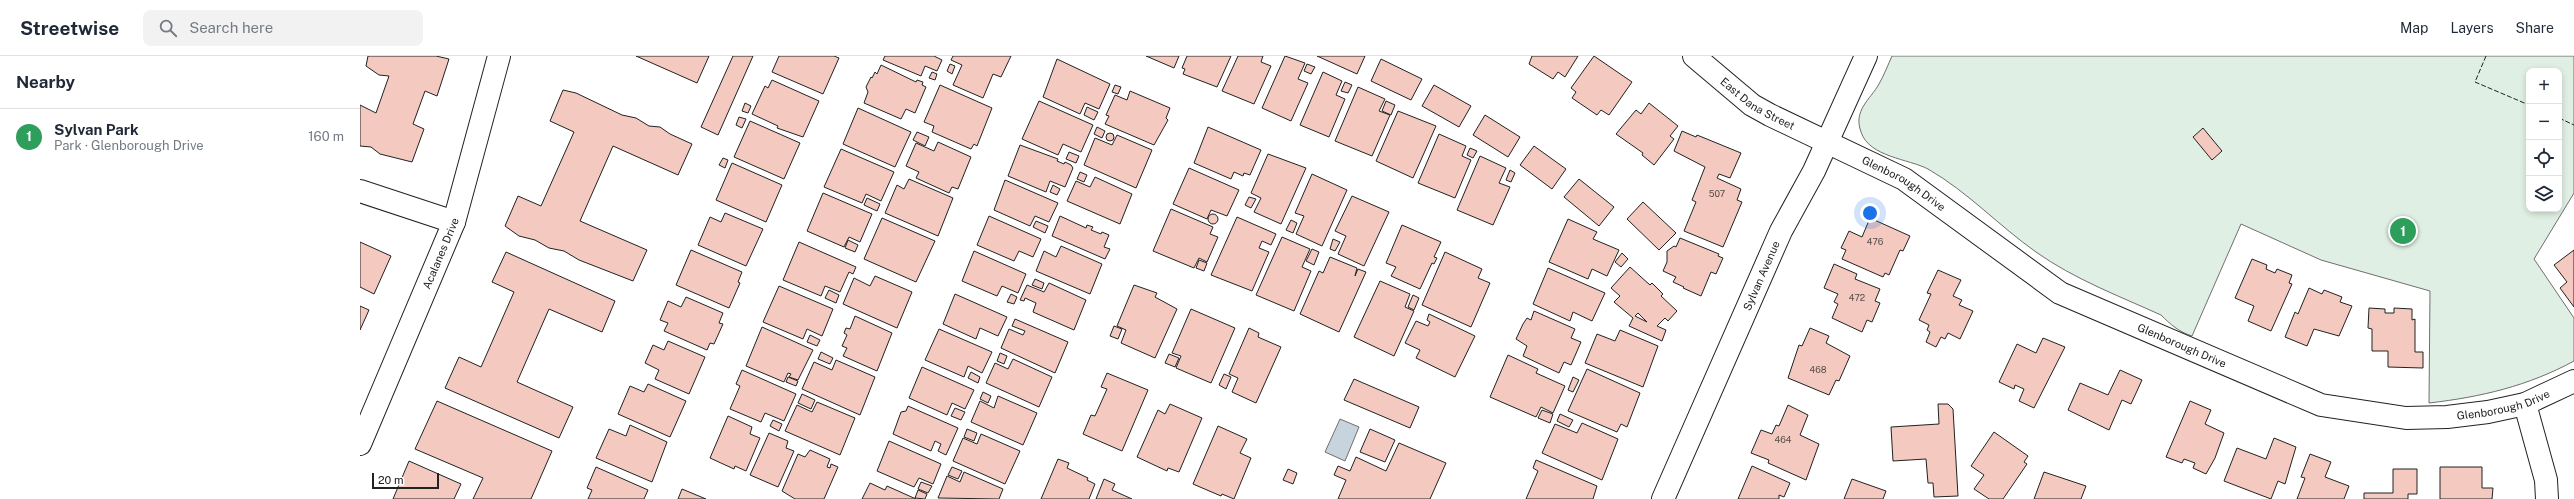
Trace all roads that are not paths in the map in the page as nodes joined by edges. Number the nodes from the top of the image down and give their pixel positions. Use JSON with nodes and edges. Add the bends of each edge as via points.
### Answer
{"nodes":[{"id":1,"x":500,"y":56,"type":"edge"},
{"id":2,"x":1694,"y":56,"type":"edge"},
{"id":3,"x":1866,"y":56,"type":"edge"},
{"id":4,"x":1827,"y":143,"type":"junction"},
{"id":5,"x":360,"y":191,"type":"edge"},
{"id":6,"x":454,"y":222,"type":"junction"},
{"id":7,"x":2574,"y":381,"type":"edge"},
{"id":8,"x":2525,"y":404,"type":"junction"},
{"id":9,"x":360,"y":444,"type":"edge"},
{"id":10,"x":1663,"y":499,"type":"edge"},
{"id":11,"x":2547,"y":499,"type":"edge"}],
"edges":[{"from":1,"to":6,"type":"street","name":"Acalanes Drive"},
{"from":2,"to":4,"type":"street","name":"East Dana Street","via":[[1752,105]]},
{"from":3,"to":4,"type":"street","name":"Sylvan Avenue"},
{"from":4,"to":8,"type":"street","name":"Glenborough Drive","via":[[1904,179],[2060,293],[2321,405],[2406,418],[2447,417]]},
{"from":4,"to":10,"type":"street","name":"Sylvan Avenue","via":[[1781,231]]},
{"from":5,"to":6,"type":"street"},
{"from":6,"to":9,"type":"street","name":"Acalanes Drive"},
{"from":7,"to":8,"type":"street","name":"Glenborough Drive"},
{"from":8,"to":11,"type":"street","via":[[2546,480]]}]}
